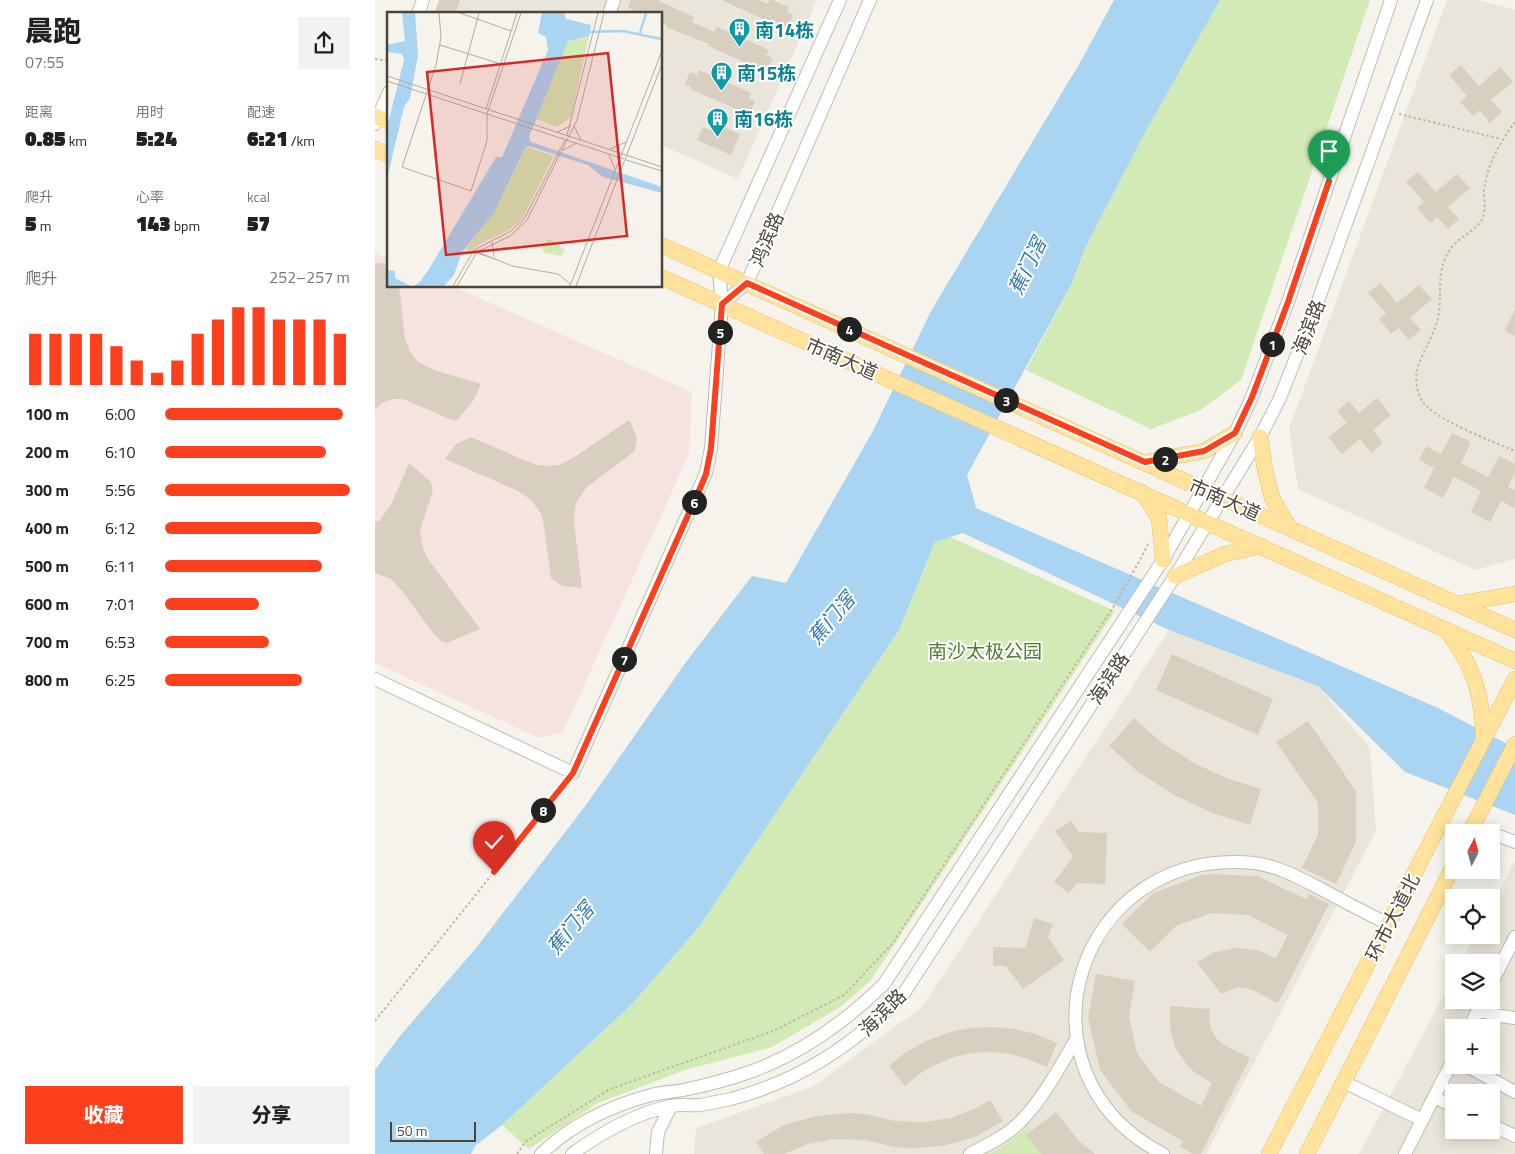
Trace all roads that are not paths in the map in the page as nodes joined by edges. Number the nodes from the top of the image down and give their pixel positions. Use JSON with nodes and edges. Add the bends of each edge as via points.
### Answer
{"nodes":[{"id":1,"x":423,"y":0,"type":"edge"},
{"id":2,"x":614,"y":0,"type":"edge"},
{"id":3,"x":840,"y":0,"type":"edge"},
{"id":4,"x":870,"y":0,"type":"edge"},
{"id":5,"x":1391,"y":0,"type":"edge"},
{"id":6,"x":1427,"y":0,"type":"edge"},
{"id":7,"x":419,"y":12,"type":"edge"},
{"id":8,"x":610,"y":12,"type":"edge"},
{"id":9,"x":387,"y":98,"type":"edge"},
{"id":10,"x":379,"y":120,"type":"edge"},
{"id":11,"x":375,"y":149,"type":"edge"},
{"id":12,"x":387,"y":154,"type":"edge"},
{"id":13,"x":663,"y":246,"type":"edge"},
{"id":14,"x":719,"y":271,"type":"junction"},
{"id":15,"x":663,"y":278,"type":"edge"},
{"id":16,"x":747,"y":283,"type":"junction"},
{"id":17,"x":722,"y":304,"type":"junction"},
{"id":18,"x":1235,"y":433,"type":"junction"},
{"id":19,"x":1260,"y":437,"type":"junction"},
{"id":20,"x":1145,"y":462,"type":"junction"},
{"id":21,"x":1204,"y":489,"type":"junction"},
{"id":22,"x":1142,"y":492,"type":"junction"},
{"id":23,"x":1223,"y":498,"type":"junction"},
{"id":24,"x":1190,"y":514,"type":"junction"},
{"id":25,"x":1208,"y":522,"type":"junction"},
{"id":26,"x":1289,"y":527,"type":"junction"},
{"id":27,"x":1261,"y":546,"type":"junction"},
{"id":28,"x":1163,"y":560,"type":"junction"},
{"id":29,"x":1175,"y":576,"type":"junction"},
{"id":30,"x":1515,"y":594,"type":"edge"},
{"id":31,"x":1458,"y":604,"type":"junction"},
{"id":32,"x":1445,"y":629,"type":"junction"},
{"id":33,"x":1515,"y":630,"type":"edge"},
{"id":34,"x":1515,"y":661,"type":"edge"},
{"id":35,"x":375,"y":679,"type":"edge"},
{"id":36,"x":1515,"y":679,"type":"edge"},
{"id":37,"x":1483,"y":739,"type":"junction"},
{"id":38,"x":1515,"y":744,"type":"edge"},
{"id":39,"x":1475,"y":824,"type":"edge"},
{"id":40,"x":1500,"y":837,"type":"edge"},
{"id":41,"x":1515,"y":842,"type":"edge"},
{"id":42,"x":1447,"y":879,"type":"edge"},
{"id":43,"x":1388,"y":924,"type":"junction"},
{"id":44,"x":1515,"y":937,"type":"edge"},
{"id":45,"x":1500,"y":966,"type":"edge"},
{"id":46,"x":1488,"y":1009,"type":"edge"},
{"id":47,"x":1515,"y":1018,"type":"edge"},
{"id":48,"x":1077,"y":1038,"type":"junction"},
{"id":49,"x":1446,"y":1074,"type":"edge"},
{"id":50,"x":1482,"y":1074,"type":"edge"},
{"id":51,"x":1344,"y":1082,"type":"junction"},
{"id":52,"x":1515,"y":1092,"type":"edge"},
{"id":53,"x":1434,"y":1098,"type":"junction"},
{"id":54,"x":1445,"y":1103,"type":"edge"},
{"id":55,"x":671,"y":1106,"type":"junction"},
{"id":56,"x":1423,"y":1120,"type":"junction"},
{"id":57,"x":1500,"y":1129,"type":"edge"},
{"id":58,"x":1515,"y":1136,"type":"edge"},
{"id":59,"x":548,"y":1150,"type":"edge"},
{"id":60,"x":1410,"y":1152,"type":"edge"},
{"id":61,"x":568,"y":1154,"type":"edge"},
{"id":62,"x":572,"y":1154,"type":"edge"},
{"id":63,"x":656,"y":1154,"type":"edge"},
{"id":64,"x":970,"y":1154,"type":"edge"},
{"id":65,"x":1163,"y":1154,"type":"edge"},
{"id":66,"x":1269,"y":1154,"type":"edge"},
{"id":67,"x":1307,"y":1154,"type":"edge"}],
"edges":[{"from":1,"to":7,"type":"street"},
{"from":2,"to":8,"type":"street"},
{"from":3,"to":14,"type":"street","name":"鸿滨路"},
{"from":4,"to":16,"type":"street","name":"鸿滨路"},
{"from":5,"to":18,"type":"street","name":"海滨路","via":[[1288,302]]},
{"from":6,"to":19,"type":"street","name":"海滨路","via":[[1314,312],[1280,398]]},
{"from":9,"to":10,"type":"street"},
{"from":11,"to":12,"type":"main road"},
{"from":13,"to":14,"type":"main road","name":"市南大道"},
{"from":14,"to":16,"type":"main road","name":"市南大道"},
{"from":14,"to":17,"type":"street","name":"鸿滨路"},
{"from":15,"to":17,"type":"main road","name":"市南大道"},
{"from":16,"to":17,"type":"street","name":"鸿滨路"},
{"from":16,"to":20,"type":"main road","name":"市南大道"},
{"from":17,"to":22,"type":"main road","name":"市南大道"},
{"from":17,"to":35,"type":"street","via":[[711,448],[706,474],[573,773]]},
{"from":18,"to":20,"type":"main road","via":[[1204,451]]},
{"from":18,"to":21,"type":"street","name":"海滨路"},
{"from":19,"to":23,"type":"street","name":"海滨路"},
{"from":19,"to":26,"type":"main road","via":[[1271,498]]},
{"from":20,"to":21,"type":"main road","name":"市南大道"},
{"from":21,"to":23,"type":"main road","name":"市南大道"},
{"from":21,"to":24,"type":"street","name":"海滨路"},
{"from":22,"to":24,"type":"main road","name":"市南大道"},
{"from":22,"to":28,"type":"main road","via":[[1159,518]]},
{"from":23,"to":25,"type":"street","name":"海滨路"},
{"from":23,"to":26,"type":"main road","name":"市南大道"},
{"from":24,"to":25,"type":"main road","name":"市南大道"},
{"from":24,"to":28,"type":"street","name":"海滨路"},
{"from":25,"to":27,"type":"main road","name":"市南大道"},
{"from":25,"to":29,"type":"street","name":"海滨路"},
{"from":26,"to":31,"type":"main road","name":"市南大道"},
{"from":27,"to":29,"type":"main road","via":[[1225,554]]},
{"from":27,"to":32,"type":"main road","name":"市南大道"},
{"from":28,"to":59,"type":"street","name":"海滨路","via":[[884,984],[864,1004],[819,1038],[769,1064],[743,1074],[617,1105],[585,1121]]},
{"from":29,"to":55,"type":"street","name":"海滨路","via":[[904,993],[884,1015],[838,1052],[786,1080],[730,1099],[701,1105]]},
{"from":30,"to":31,"type":"main road"},
{"from":31,"to":33,"type":"main road","name":"市南大道"},
{"from":32,"to":34,"type":"main road","name":"市南大道"},
{"from":32,"to":37,"type":"main road","via":[[1475,680],[1483,719]]},
{"from":36,"to":37,"type":"main road","name":"环市大道北"},
{"from":37,"to":43,"type":"main road","name":"环市大道北"},
{"from":38,"to":39,"type":"main road"},
{"from":40,"to":41,"type":"street"},
{"from":42,"to":51,"type":"main road","name":"环市大道北"},
{"from":43,"to":48,"type":"street","via":[[1288,872],[1256,863],[1224,861],[1169,874],[1134,894],[1111,917],[1093,944],[1081,974],[1075,1006]]},
{"from":43,"to":66,"type":"main road","name":"环市大道北"},
{"from":44,"to":45,"type":"street"},
{"from":46,"to":47,"type":"street","via":[[1500,1016]]},
{"from":48,"to":64,"type":"street","via":[[1042,1097],[1022,1120],[997,1140]]},
{"from":48,"to":65,"type":"street","via":[[1085,1070],[1099,1099],[1120,1124]]},
{"from":49,"to":53,"type":"street"},
{"from":50,"to":52,"type":"street"},
{"from":51,"to":56,"type":"street"},
{"from":51,"to":67,"type":"main road","name":"环市大道北"},
{"from":53,"to":54,"type":"street"},
{"from":53,"to":56,"type":"street"},
{"from":55,"to":62,"type":"street","name":"海滨路","via":[[618,1125]]},
{"from":55,"to":63,"type":"street","via":[[658,1132]]},
{"from":56,"to":60,"type":"street"},
{"from":57,"to":58,"type":"street"},
{"from":59,"to":61,"type":"street"}]}
